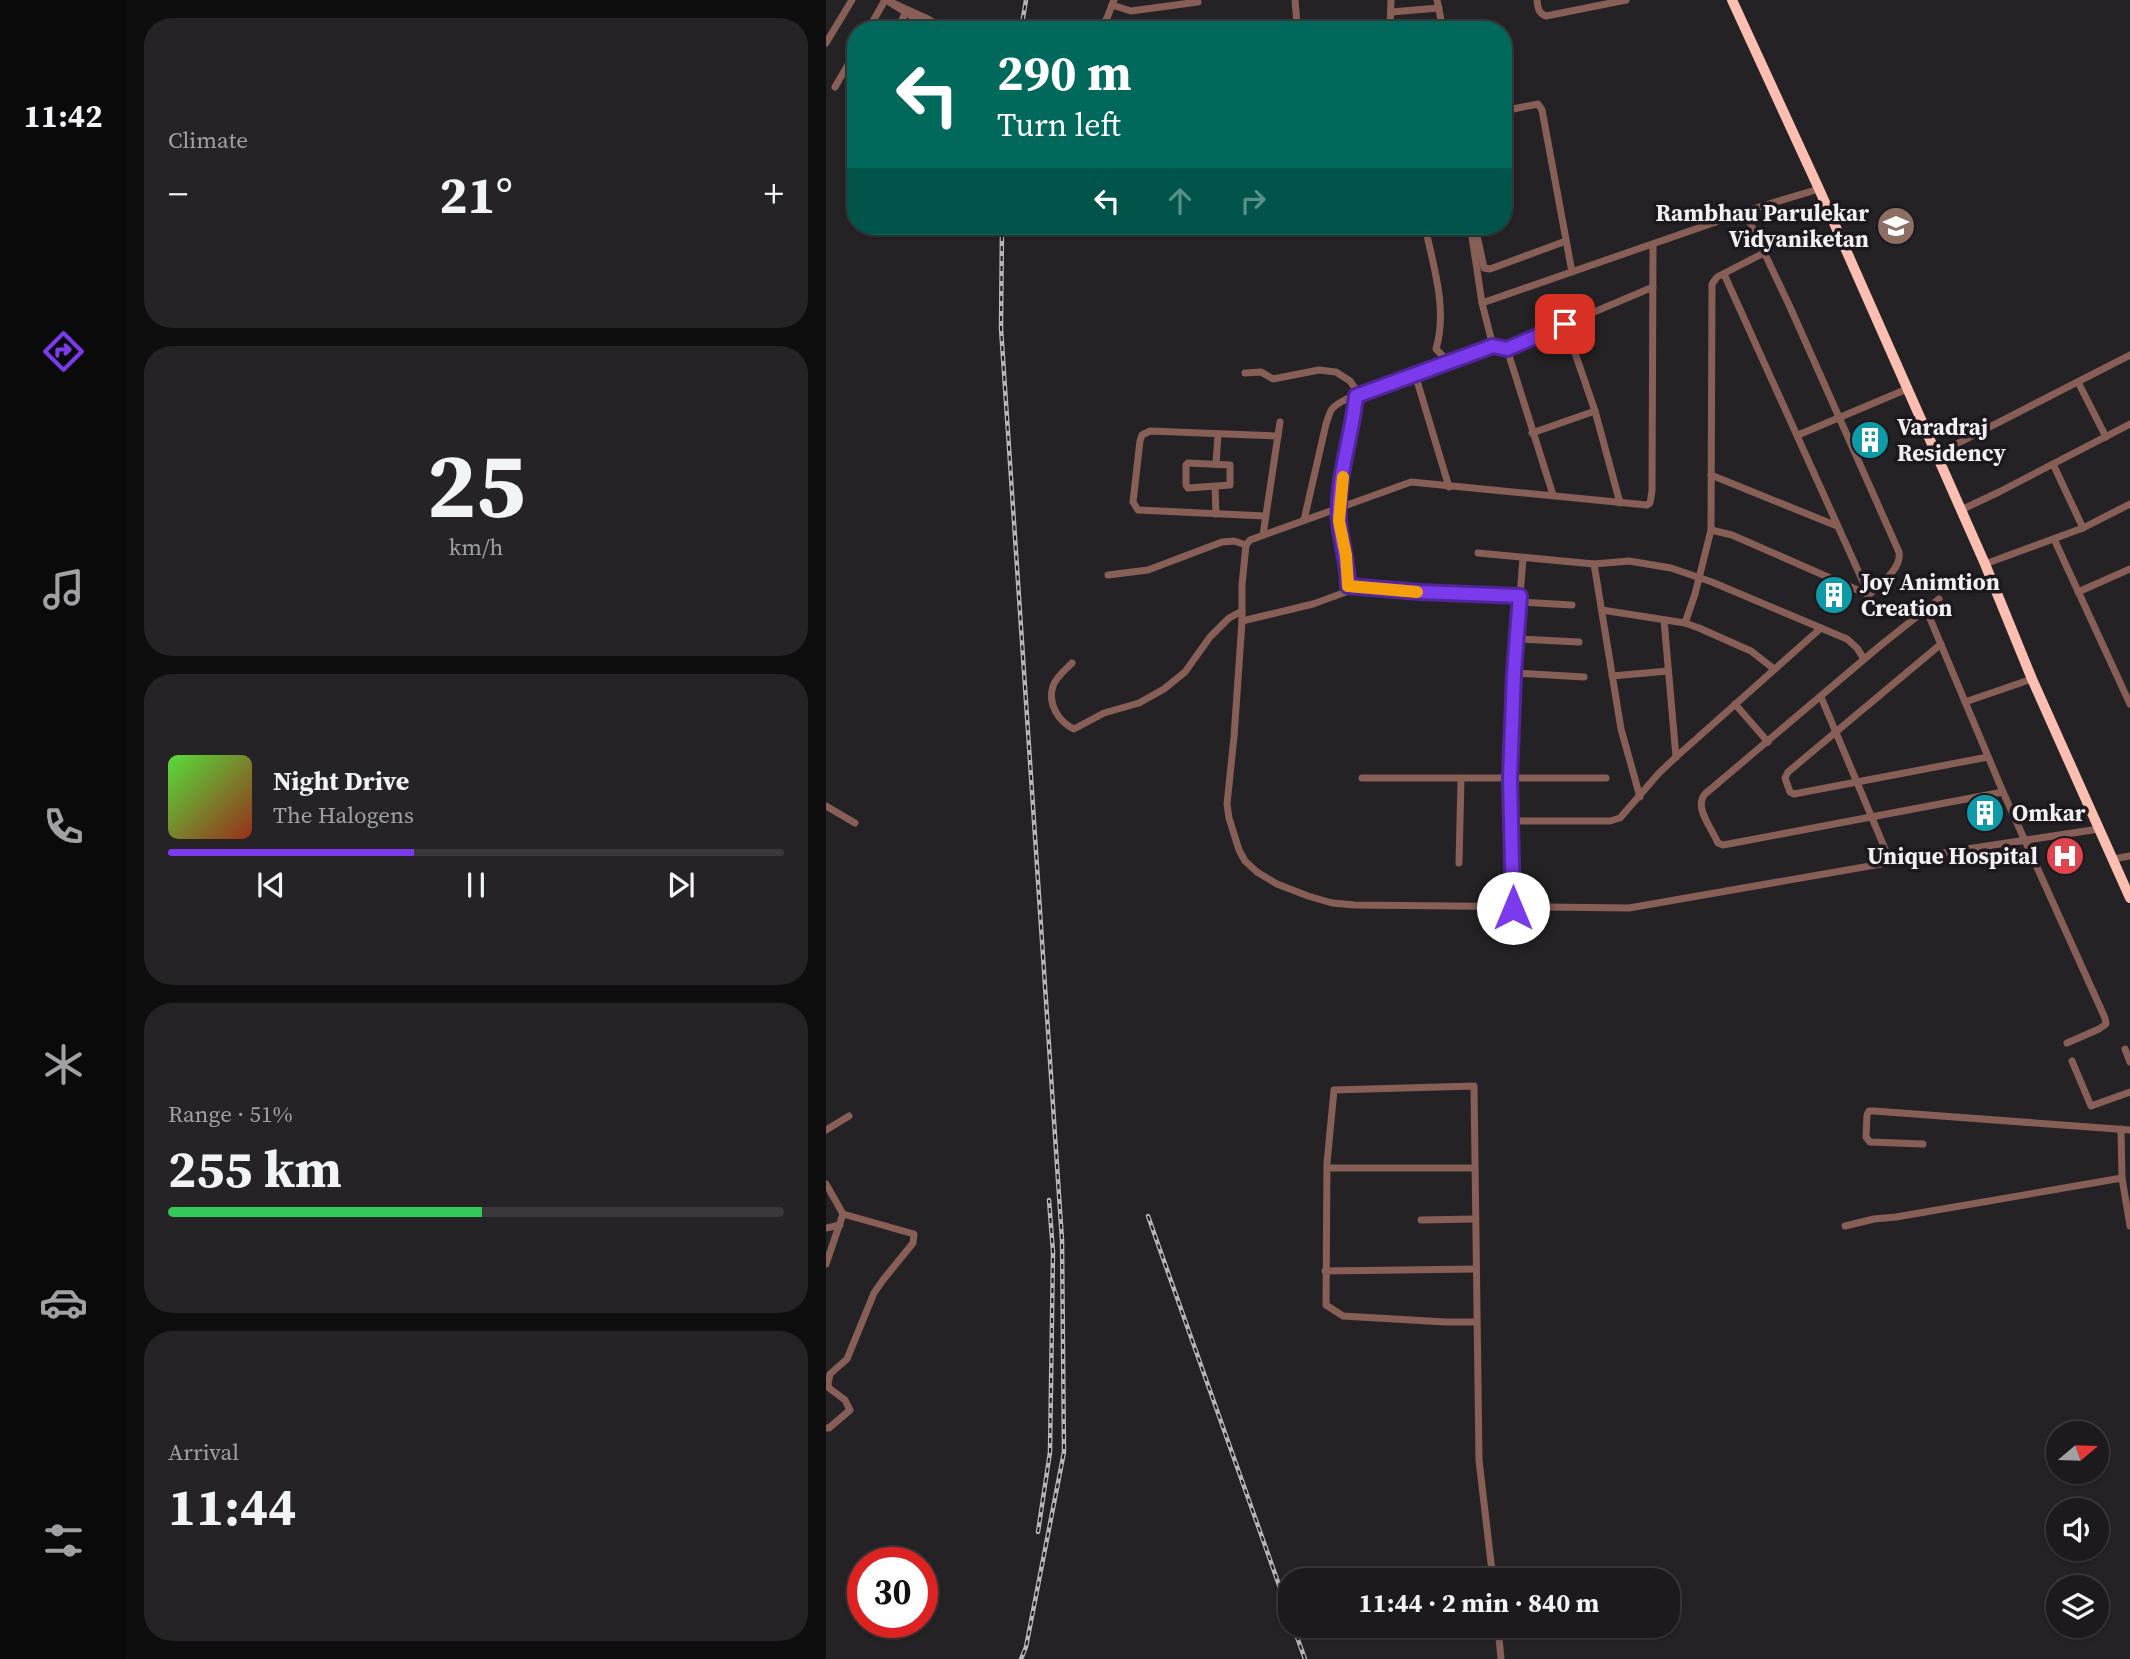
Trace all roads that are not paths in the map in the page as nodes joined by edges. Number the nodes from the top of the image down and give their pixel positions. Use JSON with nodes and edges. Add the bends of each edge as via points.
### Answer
{"nodes":[{"id":1,"x":852,"y":0,"type":"edge"},
{"id":2,"x":885,"y":0,"type":"edge"},
{"id":3,"x":1295,"y":0,"type":"edge"},
{"id":4,"x":1391,"y":0,"type":"edge"},
{"id":5,"x":1537,"y":0,"type":"edge"},
{"id":6,"x":1626,"y":0,"type":"edge"},
{"id":7,"x":1732,"y":0,"type":"edge"},
{"id":8,"x":1198,"y":2,"type":"dead end"},
{"id":9,"x":1113,"y":3,"type":"edge"},
{"id":10,"x":1438,"y":4,"type":"edge"},
{"id":11,"x":1391,"y":12,"type":"junction"},
{"id":12,"x":905,"y":13,"type":"junction"},
{"id":13,"x":874,"y":21,"type":"edge"},
{"id":14,"x":902,"y":21,"type":"edge"},
{"id":15,"x":919,"y":21,"type":"edge"},
{"id":16,"x":931,"y":21,"type":"edge"},
{"id":17,"x":1105,"y":21,"type":"edge"},
{"id":18,"x":1297,"y":21,"type":"edge"},
{"id":19,"x":1390,"y":21,"type":"edge"},
{"id":20,"x":826,"y":43,"type":"edge"},
{"id":21,"x":847,"y":66,"type":"edge"},
{"id":22,"x":835,"y":87,"type":"dead end"},
{"id":23,"x":1512,"y":109,"type":"edge"},
{"id":24,"x":1819,"y":189,"type":"junction"},
{"id":25,"x":1745,"y":212,"type":"junction"},
{"id":26,"x":1427,"y":235,"type":"edge"},
{"id":27,"x":1473,"y":235,"type":"edge"},
{"id":28,"x":1475,"y":235,"type":"edge"},
{"id":29,"x":1566,"y":241,"type":"junction"},
{"id":30,"x":1653,"y":246,"type":"junction"},
{"id":31,"x":1764,"y":253,"type":"junction"},
{"id":32,"x":1572,"y":272,"type":"junction"},
{"id":33,"x":1724,"y":274,"type":"junction"},
{"id":34,"x":1653,"y":287,"type":"junction"},
{"id":35,"x":1482,"y":303,"type":"junction"},
{"id":36,"x":1565,"y":324,"type":"junction"},
{"id":37,"x":1493,"y":346,"type":"junction"},
{"id":38,"x":1507,"y":349,"type":"junction"},
{"id":39,"x":2130,"y":355,"type":"edge"},
{"id":40,"x":1448,"y":361,"type":"junction"},
{"id":41,"x":1245,"y":373,"type":"dead end"},
{"id":42,"x":1415,"y":374,"type":"junction"},
{"id":43,"x":2078,"y":382,"type":"junction"},
{"id":44,"x":1907,"y":389,"type":"junction"},
{"id":45,"x":1356,"y":396,"type":"junction"},
{"id":46,"x":1595,"y":411,"type":"junction"},
{"id":47,"x":1839,"y":418,"type":"junction"},
{"id":48,"x":1280,"y":422,"type":"dead end"},
{"id":49,"x":2130,"y":424,"type":"edge"},
{"id":50,"x":1532,"y":433,"type":"junction"},
{"id":51,"x":1218,"y":434,"type":"junction"},
{"id":52,"x":1278,"y":436,"type":"junction"},
{"id":53,"x":1798,"y":436,"type":"junction"},
{"id":54,"x":2106,"y":437,"type":"junction"},
{"id":55,"x":1935,"y":455,"type":"junction"},
{"id":56,"x":1216,"y":464,"type":"junction"},
{"id":57,"x":2053,"y":464,"type":"junction"},
{"id":58,"x":1711,"y":475,"type":"junction"},
{"id":59,"x":1215,"y":487,"type":"junction"},
{"id":60,"x":1450,"y":487,"type":"junction"},
{"id":61,"x":1553,"y":495,"type":"junction"},
{"id":62,"x":1620,"y":503,"type":"junction"},
{"id":63,"x":2130,"y":504,"type":"edge"},
{"id":64,"x":1340,"y":507,"type":"junction"},
{"id":65,"x":1961,"y":510,"type":"junction"},
{"id":66,"x":1216,"y":514,"type":"junction"},
{"id":67,"x":1265,"y":516,"type":"junction"},
{"id":68,"x":1304,"y":520,"type":"junction"},
{"id":69,"x":1837,"y":527,"type":"junction"},
{"id":70,"x":2083,"y":528,"type":"junction"},
{"id":71,"x":1711,"y":530,"type":"junction"},
{"id":72,"x":1263,"y":536,"type":"junction"},
{"id":73,"x":2054,"y":540,"type":"junction"},
{"id":74,"x":1246,"y":545,"type":"junction"},
{"id":75,"x":1478,"y":553,"type":"dead end"},
{"id":76,"x":1523,"y":558,"type":"junction"},
{"id":77,"x":1594,"y":564,"type":"junction"},
{"id":78,"x":1985,"y":564,"type":"junction"},
{"id":79,"x":2130,"y":569,"type":"edge"},
{"id":80,"x":1108,"y":575,"type":"dead end"},
{"id":81,"x":1699,"y":577,"type":"junction"},
{"id":82,"x":1348,"y":586,"type":"junction"},
{"id":83,"x":2078,"y":592,"type":"junction"},
{"id":84,"x":1869,"y":595,"type":"junction"},
{"id":85,"x":1520,"y":599,"type":"junction"},
{"id":86,"x":1939,"y":599,"type":"dead end"},
{"id":87,"x":1572,"y":605,"type":"dead end"},
{"id":88,"x":1926,"y":609,"type":"junction"},
{"id":89,"x":1602,"y":610,"type":"junction"},
{"id":90,"x":1242,"y":611,"type":"junction"},
{"id":91,"x":1664,"y":620,"type":"junction"},
{"id":92,"x":1242,"y":621,"type":"junction"},
{"id":93,"x":1685,"y":622,"type":"junction"},
{"id":94,"x":1821,"y":628,"type":"junction"},
{"id":95,"x":1517,"y":639,"type":"junction"},
{"id":96,"x":1579,"y":642,"type":"dead end"},
{"id":97,"x":1941,"y":644,"type":"junction"},
{"id":98,"x":1864,"y":659,"type":"junction"},
{"id":99,"x":1072,"y":663,"type":"dead end"},
{"id":100,"x":1774,"y":669,"type":"junction"},
{"id":101,"x":1668,"y":671,"type":"junction"},
{"id":102,"x":1514,"y":673,"type":"junction"},
{"id":103,"x":1612,"y":676,"type":"junction"},
{"id":104,"x":1584,"y":677,"type":"dead end"},
{"id":105,"x":2032,"y":679,"type":"junction"},
{"id":106,"x":1821,"y":697,"type":"junction"},
{"id":107,"x":1965,"y":702,"type":"junction"},
{"id":108,"x":1735,"y":704,"type":"junction"},
{"id":109,"x":2130,"y":704,"type":"edge"},
{"id":110,"x":1836,"y":733,"type":"junction"},
{"id":111,"x":1768,"y":742,"type":"junction"},
{"id":112,"x":1676,"y":757,"type":"junction"},
{"id":113,"x":1988,"y":757,"type":"junction"},
{"id":114,"x":1362,"y":778,"type":"dead end"},
{"id":115,"x":1510,"y":778,"type":"junction"},
{"id":116,"x":1606,"y":778,"type":"dead end"},
{"id":117,"x":1461,"y":779,"type":"junction"},
{"id":118,"x":1857,"y":782,"type":"junction"},
{"id":119,"x":2003,"y":792,"type":"junction"},
{"id":120,"x":1640,"y":797,"type":"junction"},
{"id":121,"x":826,"y":806,"type":"edge"},
{"id":122,"x":1872,"y":817,"type":"junction"},
{"id":123,"x":1512,"y":821,"type":"junction"},
{"id":124,"x":855,"y":823,"type":"dead end"},
{"id":125,"x":2099,"y":828,"type":"junction"},
{"id":126,"x":2025,"y":840,"type":"junction"},
{"id":127,"x":2130,"y":856,"type":"edge"},
{"id":128,"x":2113,"y":859,"type":"junction"},
{"id":129,"x":1459,"y":863,"type":"dead end"},
{"id":130,"x":1891,"y":863,"type":"junction"},
{"id":131,"x":2130,"y":898,"type":"edge"},
{"id":132,"x":1513,"y":908,"type":"junction"},
{"id":133,"x":2067,"y":1043,"type":"dead end"},
{"id":134,"x":2125,"y":1049,"type":"dead end"},
{"id":135,"x":2072,"y":1061,"type":"dead end"},
{"id":136,"x":2130,"y":1062,"type":"edge"},
{"id":137,"x":2130,"y":1092,"type":"edge"},
{"id":138,"x":849,"y":1116,"type":"dead end"},
{"id":139,"x":2121,"y":1129,"type":"junction"},
{"id":140,"x":826,"y":1130,"type":"edge"},
{"id":141,"x":2130,"y":1130,"type":"edge"},
{"id":142,"x":1923,"y":1144,"type":"dead end"},
{"id":143,"x":1326,"y":1168,"type":"junction"},
{"id":144,"x":1474,"y":1168,"type":"junction"},
{"id":145,"x":2122,"y":1178,"type":"junction"},
{"id":146,"x":826,"y":1184,"type":"edge"},
{"id":147,"x":843,"y":1214,"type":"junction"},
{"id":148,"x":1475,"y":1219,"type":"junction"},
{"id":149,"x":1421,"y":1220,"type":"dead end"},
{"id":150,"x":840,"y":1225,"type":"junction"},
{"id":151,"x":1845,"y":1226,"type":"dead end"},
{"id":152,"x":2130,"y":1226,"type":"edge"},
{"id":153,"x":826,"y":1228,"type":"edge"},
{"id":154,"x":826,"y":1264,"type":"edge"},
{"id":155,"x":1476,"y":1269,"type":"junction"},
{"id":156,"x":1325,"y":1271,"type":"junction"},
{"id":157,"x":1476,"y":1322,"type":"junction"},
{"id":158,"x":826,"y":1428,"type":"edge"},
{"id":159,"x":1492,"y":1568,"type":"edge"},
{"id":160,"x":1499,"y":1638,"type":"edge"},
{"id":161,"x":1501,"y":1659,"type":"edge"}],
"edges":[{"from":1,"to":20,"type":"street"},
{"from":2,"to":12,"type":"street"},
{"from":2,"to":13,"type":"street"},
{"from":2,"to":16,"type":"street"},
{"from":3,"to":18,"type":"street"},
{"from":4,"to":11,"type":"street"},
{"from":5,"to":6,"type":"street","via":[[1541,15],[1546,16]]},
{"from":7,"to":24,"type":"highway"},
{"from":8,"to":9,"type":"street","via":[[1131,11]]},
{"from":9,"to":17,"type":"street"},
{"from":10,"to":11,"type":"street"},
{"from":11,"to":19,"type":"street"},
{"from":12,"to":14,"type":"street"},
{"from":12,"to":15,"type":"street"},
{"from":21,"to":22,"type":"street"},
{"from":23,"to":29,"type":"street","via":[[1540,106]]},
{"from":24,"to":25,"type":"street"},
{"from":24,"to":44,"type":"highway"},
{"from":25,"to":30,"type":"street"},
{"from":25,"to":31,"type":"street"},
{"from":26,"to":40,"type":"street","via":[[1440,304],[1436,348]]},
{"from":27,"to":35,"type":"street"},
{"from":28,"to":29,"type":"street","via":[[1484,268],[1490,269]]},
{"from":29,"to":32,"type":"street"},
{"from":30,"to":32,"type":"street"},
{"from":30,"to":34,"type":"street"},
{"from":31,"to":33,"type":"street"},
{"from":31,"to":47,"type":"street"},
{"from":32,"to":35,"type":"street"},
{"from":33,"to":53,"type":"street"},
{"from":33,"to":58,"type":"street","via":[[1712,284]]},
{"from":34,"to":36,"type":"street"},
{"from":34,"to":62,"type":"street","via":[[1650,503]]},
{"from":35,"to":37,"type":"street"},
{"from":36,"to":38,"type":"street"},
{"from":36,"to":46,"type":"street"},
{"from":37,"to":38,"type":"street"},
{"from":37,"to":40,"type":"street"},
{"from":38,"to":50,"type":"street"},
{"from":39,"to":43,"type":"street"},
{"from":40,"to":42,"type":"street"},
{"from":41,"to":45,"type":"street","via":[[1261,372],[1273,379],[1319,370],[1336,372],[1350,381]]},
{"from":42,"to":45,"type":"street"},
{"from":42,"to":60,"type":"street"},
{"from":43,"to":54,"type":"street"},
{"from":43,"to":55,"type":"street"},
{"from":44,"to":47,"type":"street"},
{"from":44,"to":55,"type":"highway"},
{"from":45,"to":64,"type":"street"},
{"from":45,"to":68,"type":"street","via":[[1330,413]]},
{"from":46,"to":50,"type":"street"},
{"from":46,"to":62,"type":"street"},
{"from":47,"to":53,"type":"street"},
{"from":47,"to":84,"type":"street","via":[[1899,552],[1898,566]]},
{"from":48,"to":52,"type":"street"},
{"from":49,"to":54,"type":"street"},
{"from":50,"to":61,"type":"street"},
{"from":51,"to":52,"type":"street"},
{"from":51,"to":56,"type":"street"},
{"from":51,"to":66,"type":"street","via":[[1150,431],[1142,435],[1133,502],[1138,510]]},
{"from":52,"to":67,"type":"street"},
{"from":53,"to":69,"type":"street"},
{"from":54,"to":57,"type":"street"},
{"from":55,"to":65,"type":"highway"},
{"from":56,"to":59,"type":"street","via":[[1230,466],[1231,483]]},
{"from":56,"to":59,"type":"street","via":[[1186,466],[1186,486]]},
{"from":57,"to":65,"type":"street"},
{"from":57,"to":70,"type":"street"},
{"from":58,"to":69,"type":"street"},
{"from":58,"to":71,"type":"street"},
{"from":59,"to":66,"type":"street"},
{"from":60,"to":61,"type":"street"},
{"from":60,"to":64,"type":"street","via":[[1411,482]]},
{"from":61,"to":62,"type":"street"},
{"from":63,"to":70,"type":"street"},
{"from":64,"to":68,"type":"street"},
{"from":64,"to":82,"type":"street"},
{"from":65,"to":78,"type":"highway"},
{"from":66,"to":67,"type":"street"},
{"from":67,"to":72,"type":"street"},
{"from":68,"to":72,"type":"street"},
{"from":69,"to":84,"type":"street"},
{"from":70,"to":73,"type":"street"},
{"from":71,"to":81,"type":"street"},
{"from":71,"to":84,"type":"street"},
{"from":72,"to":74,"type":"street"},
{"from":73,"to":78,"type":"street"},
{"from":73,"to":83,"type":"street"},
{"from":74,"to":80,"type":"street","via":[[1222,542],[1149,570]]},
{"from":74,"to":90,"type":"street"},
{"from":75,"to":76,"type":"street"},
{"from":76,"to":77,"type":"street"},
{"from":76,"to":85,"type":"street"},
{"from":77,"to":81,"type":"street","via":[[1629,561]]},
{"from":77,"to":89,"type":"street"},
{"from":78,"to":105,"type":"highway"},
{"from":79,"to":83,"type":"street"},
{"from":81,"to":93,"type":"street"},
{"from":81,"to":94,"type":"street"},
{"from":82,"to":85,"type":"street"},
{"from":82,"to":92,"type":"street","via":[[1340,596]]},
{"from":83,"to":109,"type":"street"},
{"from":85,"to":87,"type":"street"},
{"from":85,"to":95,"type":"street"},
{"from":86,"to":88,"type":"street"},
{"from":88,"to":97,"type":"street"},
{"from":88,"to":98,"type":"street"},
{"from":89,"to":91,"type":"street"},
{"from":89,"to":103,"type":"street"},
{"from":90,"to":92,"type":"street"},
{"from":90,"to":99,"type":"street","via":[[1210,637],[1185,672],[1164,689],[1139,704],[1104,713],[1074,729],[1056,714],[1052,698],[1052,688]]},
{"from":91,"to":93,"type":"street"},
{"from":91,"to":101,"type":"street"},
{"from":92,"to":132,"type":"street","via":[[1227,803],[1245,861],[1277,884],[1332,903]]},
{"from":93,"to":100,"type":"street","via":[[1751,651]]},
{"from":94,"to":98,"type":"street","via":[[1847,639]]},
{"from":94,"to":100,"type":"street"},
{"from":95,"to":96,"type":"street"},
{"from":95,"to":102,"type":"street"},
{"from":97,"to":107,"type":"street"},
{"from":97,"to":110,"type":"street"},
{"from":98,"to":106,"type":"street"},
{"from":100,"to":108,"type":"street"},
{"from":101,"to":103,"type":"street"},
{"from":101,"to":112,"type":"street"},
{"from":102,"to":104,"type":"street"},
{"from":102,"to":115,"type":"street"},
{"from":103,"to":120,"type":"street"},
{"from":105,"to":107,"type":"street"},
{"from":105,"to":125,"type":"highway"},
{"from":106,"to":110,"type":"street"},
{"from":106,"to":111,"type":"street"},
{"from":107,"to":113,"type":"street"},
{"from":108,"to":111,"type":"street"},
{"from":108,"to":112,"type":"street"},
{"from":110,"to":118,"type":"street"},
{"from":110,"to":118,"type":"street","via":[[1788,772],[1785,778],[1790,792]]},
{"from":111,"to":122,"type":"street","via":[[1701,798],[1718,843]]},
{"from":112,"to":120,"type":"street"},
{"from":113,"to":118,"type":"street"},
{"from":113,"to":119,"type":"street"},
{"from":114,"to":117,"type":"street"},
{"from":115,"to":116,"type":"street"},
{"from":115,"to":117,"type":"street"},
{"from":115,"to":123,"type":"street"},
{"from":117,"to":129,"type":"street"},
{"from":118,"to":122,"type":"street"},
{"from":119,"to":122,"type":"street"},
{"from":119,"to":126,"type":"street"},
{"from":120,"to":123,"type":"street","via":[[1620,818],[1610,821]]},
{"from":121,"to":124,"type":"street"},
{"from":122,"to":130,"type":"street"},
{"from":123,"to":132,"type":"street"},
{"from":125,"to":126,"type":"street"},
{"from":125,"to":128,"type":"highway"},
{"from":126,"to":130,"type":"street"},
{"from":126,"to":133,"type":"street","via":[[2106,1024]]},
{"from":127,"to":128,"type":"street"},
{"from":128,"to":131,"type":"highway"},
{"from":130,"to":132,"type":"street","via":[[1629,908]]},
{"from":134,"to":136,"type":"street"},
{"from":135,"to":137,"type":"street","via":[[2091,1106]]},
{"from":138,"to":140,"type":"street"},
{"from":139,"to":141,"type":"street"},
{"from":139,"to":142,"type":"street","via":[[1869,1111],[1866,1137],[1870,1142]]},
{"from":139,"to":145,"type":"street"},
{"from":143,"to":144,"type":"street"},
{"from":143,"to":144,"type":"street","via":[[1334,1090],[1474,1086]]},
{"from":143,"to":156,"type":"street"},
{"from":144,"to":148,"type":"street"},
{"from":145,"to":151,"type":"street"},
{"from":145,"to":152,"type":"street"},
{"from":146,"to":147,"type":"street"},
{"from":147,"to":150,"type":"street"},
{"from":147,"to":158,"type":"street","via":[[914,1234],[913,1243],[874,1293],[847,1359],[830,1374],[830,1388],[850,1410]]},
{"from":148,"to":149,"type":"street"},
{"from":148,"to":155,"type":"street"},
{"from":150,"to":153,"type":"street"},
{"from":150,"to":154,"type":"street"},
{"from":155,"to":156,"type":"street"},
{"from":155,"to":157,"type":"street"},
{"from":156,"to":157,"type":"street","via":[[1326,1305],[1343,1316]]},
{"from":157,"to":159,"type":"street","via":[[1479,1461]]},
{"from":160,"to":161,"type":"street"}]}
